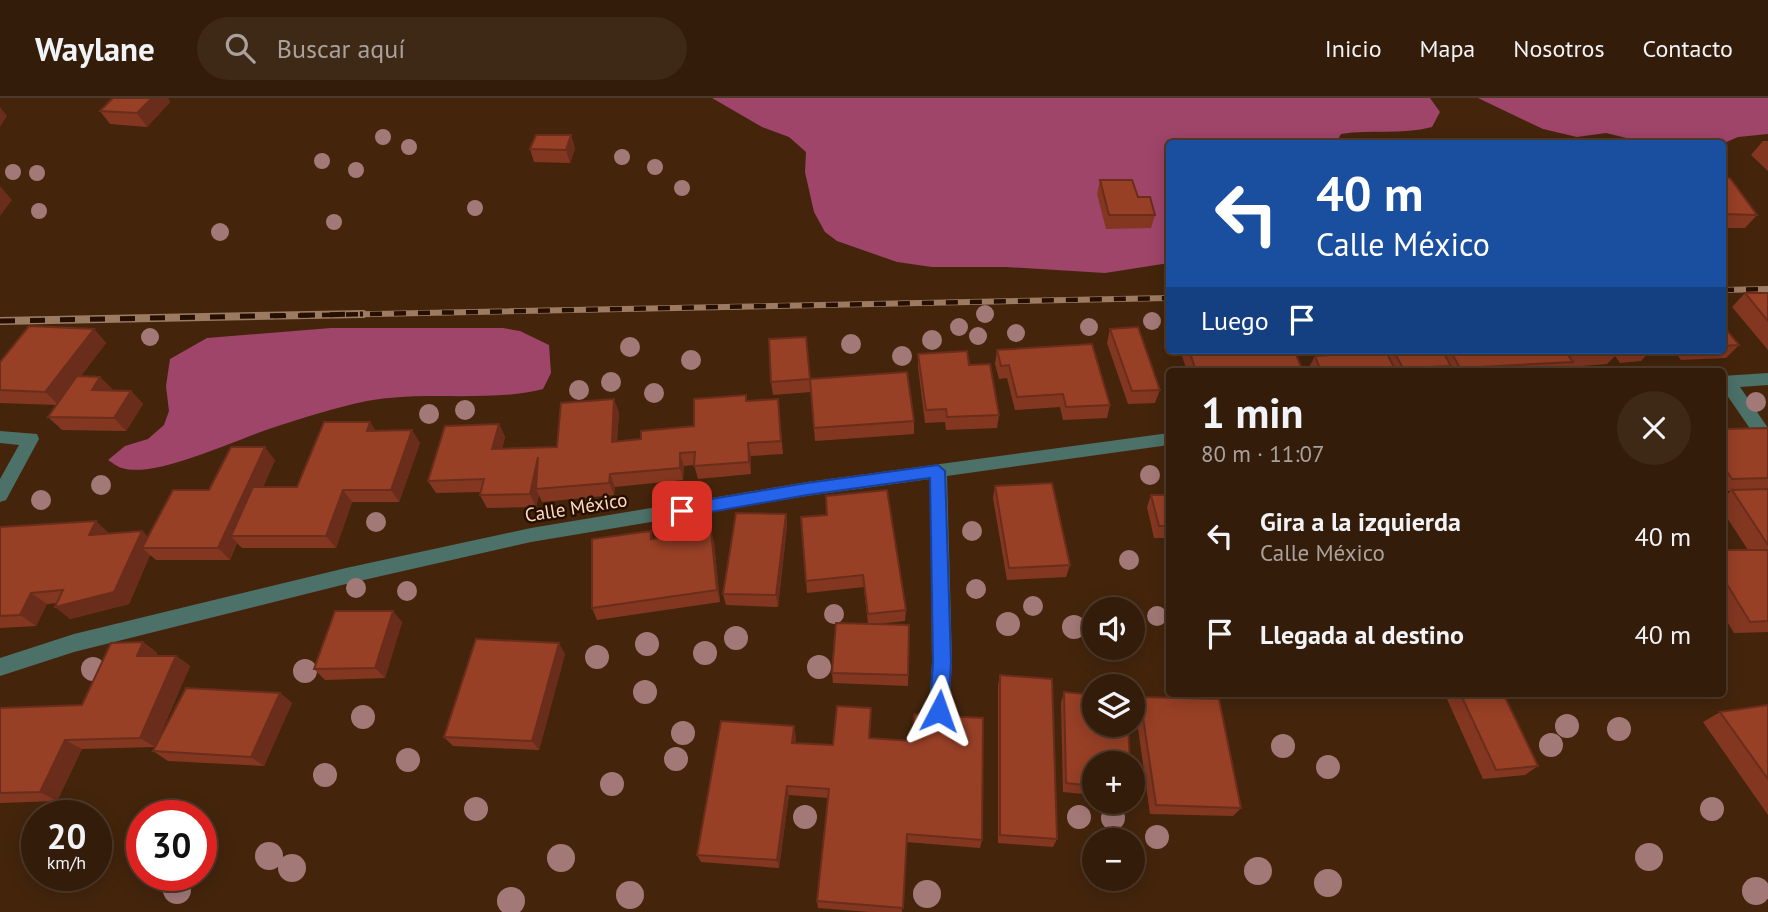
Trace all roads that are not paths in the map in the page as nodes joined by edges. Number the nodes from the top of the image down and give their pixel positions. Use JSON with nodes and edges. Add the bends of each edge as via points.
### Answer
{"nodes":[{"id":1,"x":1768,"y":379,"type":"edge"},
{"id":2,"x":1726,"y":382,"type":"edge"},
{"id":3,"x":1726,"y":383,"type":"edge"},
{"id":4,"x":0,"y":437,"type":"edge"},
{"id":5,"x":1166,"y":439,"type":"edge"},
{"id":6,"x":1768,"y":441,"type":"edge"},
{"id":7,"x":938,"y":471,"type":"junction"},
{"id":8,"x":0,"y":495,"type":"edge"},
{"id":9,"x":0,"y":667,"type":"edge"},
{"id":10,"x":939,"y":711,"type":"dead end"}],
"edges":[{"from":1,"to":2,"type":"street"},
{"from":3,"to":6,"type":"street"},
{"from":4,"to":8,"type":"street","via":[[31,439]]},
{"from":5,"to":7,"type":"street","name":"Calle México"},
{"from":7,"to":9,"type":"street","name":"Calle México","via":[[531,535],[74,643]]},
{"from":7,"to":10,"type":"street"}]}
